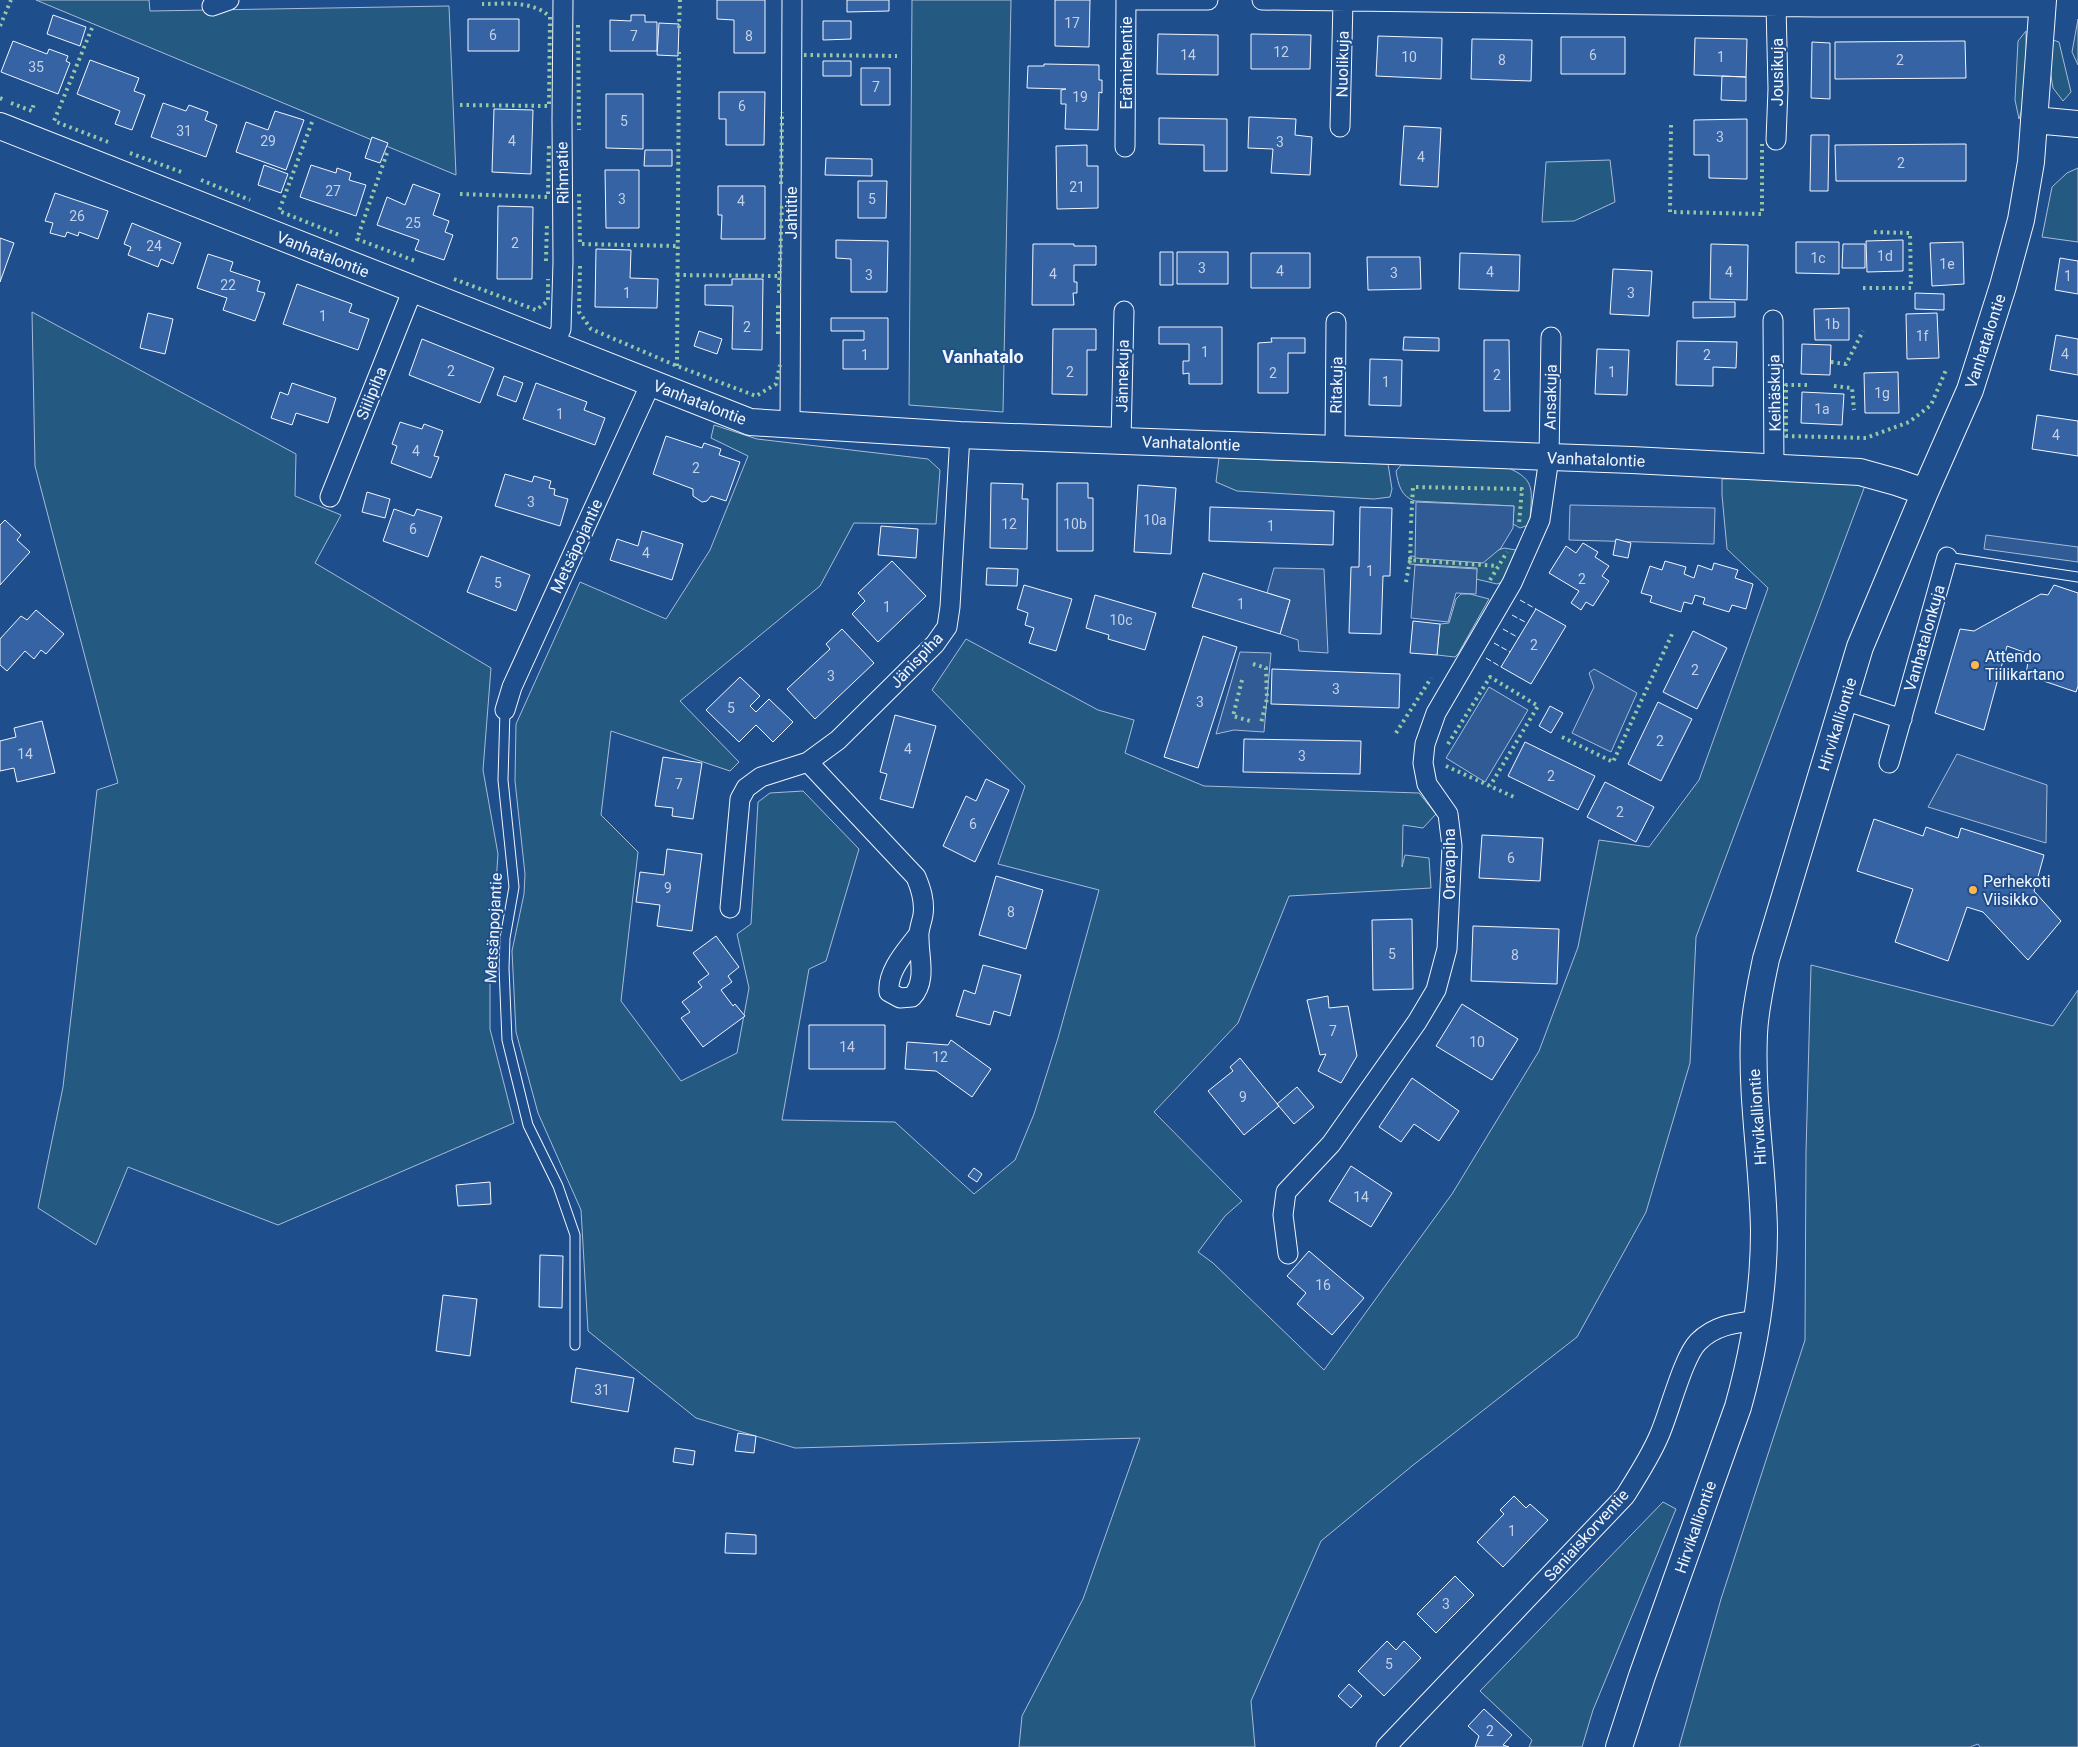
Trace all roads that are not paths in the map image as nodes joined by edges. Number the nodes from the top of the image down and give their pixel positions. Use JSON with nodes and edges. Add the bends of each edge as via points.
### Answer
{"nodes":[{"id":1,"x":564,"y":0,"type":"edge"},
{"id":2,"x":792,"y":0,"type":"edge"},
{"id":3,"x":1208,"y":0,"type":"edge"},
{"id":4,"x":1262,"y":0,"type":"edge"},
{"id":5,"x":1343,"y":0,"type":"edge"},
{"id":6,"x":1816,"y":3,"type":"edge"},
{"id":7,"x":1941,"y":3,"type":"edge"},
{"id":8,"x":2042,"y":3,"type":"edge"},
{"id":9,"x":1776,"y":5,"type":"junction"},
{"id":10,"x":2034,"y":120,"type":"junction"},
{"id":11,"x":2078,"y":124,"type":"edge"},
{"id":12,"x":0,"y":126,"type":"edge"},
{"id":13,"x":1340,"y":127,"type":"dead end"},
{"id":14,"x":1776,"y":140,"type":"dead end"},
{"id":15,"x":1125,"y":146,"type":"dead end"},
{"id":16,"x":413,"y":289,"type":"junction"},
{"id":17,"x":1124,"y":311,"type":"dead end"},
{"id":18,"x":1773,"y":320,"type":"dead end"},
{"id":19,"x":1336,"y":322,"type":"dead end"},
{"id":20,"x":1551,"y":337,"type":"dead end"},
{"id":21,"x":554,"y":345,"type":"junction"},
{"id":22,"x":652,"y":383,"type":"junction"},
{"id":23,"x":790,"y":425,"type":"junction"},
{"id":24,"x":960,"y":435,"type":"junction"},
{"id":25,"x":1121,"y":440,"type":"junction"},
{"id":26,"x":1335,"y":448,"type":"junction"},
{"id":27,"x":1549,"y":458,"type":"junction"},
{"id":28,"x":1774,"y":467,"type":"junction"},
{"id":29,"x":1925,"y":492,"type":"junction"},
{"id":30,"x":330,"y":497,"type":"dead end"},
{"id":31,"x":1947,"y":557,"type":"joint"},
{"id":32,"x":2078,"y":578,"type":"edge"},
{"id":33,"x":1844,"y":700,"type":"junction"},
{"id":34,"x":505,"y":710,"type":"joint"},
{"id":35,"x":1902,"y":719,"type":"junction"},
{"id":36,"x":808,"y":762,"type":"junction"},
{"id":37,"x":1889,"y":763,"type":"dead end"},
{"id":38,"x":730,"y":908,"type":"dead end"},
{"id":39,"x":918,"y":935,"type":"dead end"},
{"id":40,"x":1288,"y":1254,"type":"dead end"},
{"id":41,"x":1758,"y":1320,"type":"junction"},
{"id":42,"x":575,"y":1345,"type":"dead end"},
{"id":43,"x":1386,"y":1747,"type":"edge"},
{"id":44,"x":1619,"y":1747,"type":"edge"}],
"edges":[{"from":1,"to":21,"type":"street","name":"Rihmatie","via":[[563,262],[561,329]]},
{"from":2,"to":23,"type":"street","name":"Jahtitie"},
{"from":3,"to":15,"type":"street","name":"Erämiehentie","via":[[1126,0]]},
{"from":4,"to":5,"type":"street"},
{"from":5,"to":9,"type":"street"},
{"from":5,"to":13,"type":"street","name":"Nuolikuja"},
{"from":6,"to":7,"type":"street"},
{"from":6,"to":9,"type":"street"},
{"from":7,"to":8,"type":"street"},
{"from":8,"to":10,"type":"street","name":"Vanhatalontie"},
{"from":9,"to":14,"type":"street","name":"Jousikuja"},
{"from":10,"to":11,"type":"street"},
{"from":10,"to":29,"type":"street","name":"Vanhatalontie","via":[[2021,220],[2003,286],[1970,390]]},
{"from":12,"to":16,"type":"street","name":"Vanhatalontie"},
{"from":16,"to":21,"type":"street","name":"Vanhatalontie"},
{"from":16,"to":30,"type":"street","name":"Siilipiha"},
{"from":17,"to":25,"type":"street","name":"Jännekuja"},
{"from":18,"to":28,"type":"street","name":"Keihäskuja"},
{"from":19,"to":26,"type":"street","name":"Ritakuja"},
{"from":20,"to":27,"type":"street","name":"Ansakuja"},
{"from":21,"to":22,"type":"street","name":"Vanhatalontie"},
{"from":22,"to":23,"type":"street","name":"Vanhatalontie","via":[[750,422]]},
{"from":22,"to":34,"type":"street","name":"Metsäpojantie","via":[[512,687]]},
{"from":23,"to":24,"type":"street","name":"Vanhatalontie"},
{"from":24,"to":25,"type":"street","name":"Vanhatalontie"},
{"from":24,"to":36,"type":"street","name":"Jänispiha","via":[[947,627],[935,644],[838,740]]},
{"from":25,"to":26,"type":"street","name":"Vanhatalontie"},
{"from":26,"to":27,"type":"street","name":"Vanhatalontie"},
{"from":27,"to":28,"type":"street","name":"Vanhatalontie"},
{"from":27,"to":40,"type":"street","name":"Oravapiha","via":[[1540,520],[1512,583],[1436,713],[1425,744],[1423,763],[1427,784],[1448,814],[1452,846],[1447,950],[1436,990],[1332,1144],[1286,1192],[1283,1216]]},
{"from":28,"to":29,"type":"street","name":"Vanhatalontie","via":[[1860,472]]},
{"from":29,"to":33,"type":"street","name":"Hirvikalliontie","via":[[1860,647]]},
{"from":31,"to":32,"type":"lane"},
{"from":31,"to":35,"type":"street","name":"Vanhatalonkuja"},
{"from":33,"to":35,"type":"street"},
{"from":33,"to":41,"type":"street","name":"Hirvikalliontie","via":[[1766,959],[1758,997],[1753,1065],[1764,1232]]},
{"from":34,"to":42,"type":"lane","name":"Metsänpojantie","via":[[503,780],[514,887],[505,938],[507,1040],[528,1125],[558,1186],[575,1235]]},
{"from":35,"to":37,"type":"street","name":"Vanhatalonkuja"},
{"from":36,"to":38,"type":"street","name":"Jänispiha","via":[[761,778],[746,788],[740,799]]},
{"from":36,"to":39,"type":"street","via":[[916,877],[922,892],[924,913]]},
{"from":41,"to":43,"type":"street","name":"Saniaiskorventie","via":[[1716,1328],[1697,1342],[1688,1356],[1659,1438],[1625,1496]]},
{"from":41,"to":44,"type":"street","name":"Hirvikalliontie","via":[[1738,1407]]}]}
